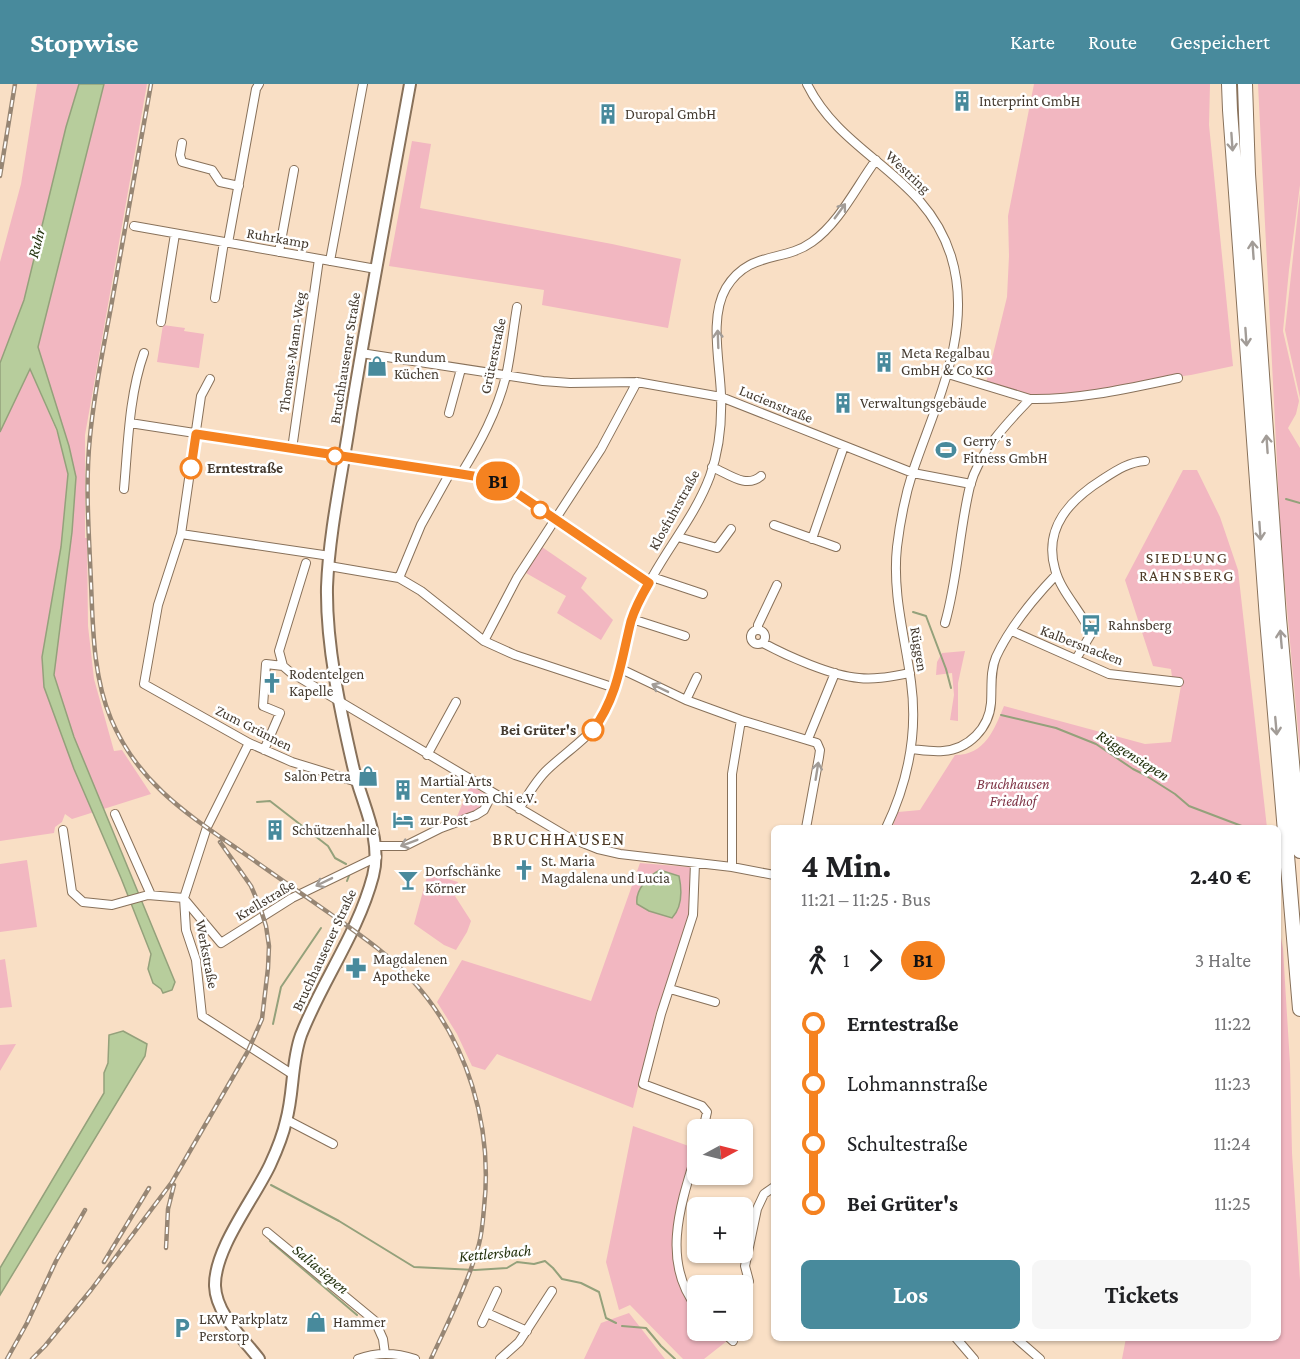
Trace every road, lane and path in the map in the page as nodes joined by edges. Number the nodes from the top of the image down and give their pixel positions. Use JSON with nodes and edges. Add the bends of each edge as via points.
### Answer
{"nodes":[{"id":1,"x":259,"y":84,"type":"edge"},
{"id":2,"x":363,"y":84,"type":"edge"},
{"id":3,"x":410,"y":84,"type":"edge"},
{"id":4,"x":807,"y":84,"type":"edge"},
{"id":5,"x":1229,"y":84,"type":"edge"},
{"id":6,"x":1245,"y":84,"type":"edge"},
{"id":7,"x":182,"y":143,"type":"dead end"},
{"id":8,"x":876,"y":160,"type":"junction"},
{"id":9,"x":294,"y":170,"type":"dead end"},
{"id":10,"x":239,"y":186,"type":"junction"},
{"id":11,"x":134,"y":226,"type":"dead end"},
{"id":12,"x":175,"y":234,"type":"junction"},
{"id":13,"x":226,"y":243,"type":"junction"},
{"id":14,"x":279,"y":252,"type":"junction"},
{"id":15,"x":319,"y":259,"type":"junction"},
{"id":16,"x":330,"y":261,"type":"junction"},
{"id":17,"x":376,"y":269,"type":"junction"},
{"id":18,"x":215,"y":298,"type":"dead end"},
{"id":19,"x":517,"y":307,"type":"dead end"},
{"id":20,"x":161,"y":322,"type":"dead end"},
{"id":21,"x":144,"y":353,"type":"dead end"},
{"id":22,"x":361,"y":353,"type":"junction"},
{"id":23,"x":461,"y":369,"type":"junction"},
{"id":24,"x":948,"y":374,"type":"junction"},
{"id":25,"x":506,"y":376,"type":"junction"},
{"id":26,"x":1178,"y":378,"type":"dead end"},
{"id":27,"x":210,"y":379,"type":"dead end"},
{"id":28,"x":637,"y":382,"type":"junction"},
{"id":29,"x":721,"y":397,"type":"junction"},
{"id":30,"x":1030,"y":399,"type":"junction"},
{"id":31,"x":449,"y":413,"type":"dead end"},
{"id":32,"x":130,"y":423,"type":"junction"},
{"id":33,"x":196,"y":434,"type":"junction"},
{"id":34,"x":844,"y":446,"type":"junction"},
{"id":35,"x":292,"y":449,"type":"junction"},
{"id":36,"x":344,"y":457,"type":"junction"},
{"id":37,"x":1145,"y":461,"type":"dead end"},
{"id":38,"x":712,"y":467,"type":"junction"},
{"id":39,"x":450,"y":473,"type":"junction"},
{"id":40,"x":913,"y":473,"type":"junction"},
{"id":41,"x":461,"y":474,"type":"junction"},
{"id":42,"x":761,"y":476,"type":"dead end"},
{"id":43,"x":971,"y":484,"type":"junction"},
{"id":44,"x":124,"y":489,"type":"dead end"},
{"id":45,"x":554,"y":519,"type":"junction"},
{"id":46,"x":774,"y":525,"type":"dead end"},
{"id":47,"x":731,"y":529,"type":"dead end"},
{"id":48,"x":181,"y":534,"type":"junction"},
{"id":49,"x":678,"y":537,"type":"junction"},
{"id":50,"x":812,"y":539,"type":"junction"},
{"id":51,"x":836,"y":547,"type":"dead end"},
{"id":52,"x":329,"y":561,"type":"junction"},
{"id":53,"x":306,"y":563,"type":"dead end"},
{"id":54,"x":1056,"y":575,"type":"junction"},
{"id":55,"x":399,"y":578,"type":"junction"},
{"id":56,"x":650,"y":580,"type":"junction"},
{"id":57,"x":777,"y":585,"type":"dead end"},
{"id":58,"x":703,"y":594,"type":"dead end"},
{"id":59,"x":632,"y":619,"type":"junction"},
{"id":60,"x":945,"y":622,"type":"dead end"},
{"id":61,"x":1012,"y":631,"type":"junction"},
{"id":62,"x":685,"y":636,"type":"dead end"},
{"id":63,"x":484,"y":641,"type":"junction"},
{"id":64,"x":1076,"y":659,"type":"junction"},
{"id":65,"x":283,"y":666,"type":"junction"},
{"id":66,"x":621,"y":669,"type":"junction"},
{"id":67,"x":835,"y":673,"type":"junction"},
{"id":68,"x":910,"y":673,"type":"junction"},
{"id":69,"x":697,"y":677,"type":"dead end"},
{"id":70,"x":1179,"y":682,"type":"dead end"},
{"id":71,"x":615,"y":688,"type":"junction"},
{"id":72,"x":686,"y":700,"type":"junction"},
{"id":73,"x":340,"y":702,"type":"junction"},
{"id":74,"x":456,"y":702,"type":"dead end"},
{"id":75,"x":741,"y":720,"type":"junction"},
{"id":76,"x":807,"y":739,"type":"junction"},
{"id":77,"x":249,"y":743,"type":"junction"},
{"id":78,"x":911,"y":749,"type":"junction"},
{"id":79,"x":264,"y":750,"type":"junction"},
{"id":80,"x":427,"y":755,"type":"junction"},
{"id":81,"x":357,"y":782,"type":"junction"},
{"id":82,"x":1287,"y":782,"type":"junction"},
{"id":83,"x":492,"y":794,"type":"junction"},
{"id":84,"x":519,"y":809,"type":"junction"},
{"id":85,"x":115,"y":814,"type":"dead end"},
{"id":86,"x":807,"y":825,"type":"edge"},
{"id":87,"x":887,"y":825,"type":"edge"},
{"id":88,"x":63,"y":830,"type":"dead end"},
{"id":89,"x":377,"y":851,"type":"junction"},
{"id":90,"x":1300,"y":851,"type":"edge"},
{"id":91,"x":694,"y":863,"type":"junction"},
{"id":92,"x":732,"y":867,"type":"junction"},
{"id":93,"x":771,"y":874,"type":"edge"},
{"id":94,"x":150,"y":895,"type":"junction"},
{"id":95,"x":184,"y":898,"type":"junction"},
{"id":96,"x":670,"y":988,"type":"junction"},
{"id":97,"x":715,"y":1002,"type":"dead end"},
{"id":98,"x":1300,"y":1009,"type":"edge"},
{"id":99,"x":292,"y":1074,"type":"junction"},
{"id":100,"x":705,"y":1119,"type":"edge"},
{"id":101,"x":287,"y":1120,"type":"junction"},
{"id":102,"x":333,"y":1144,"type":"dead end"},
{"id":103,"x":687,"y":1185,"type":"edge"},
{"id":104,"x":771,"y":1190,"type":"edge"},
{"id":105,"x":267,"y":1232,"type":"dead end"},
{"id":106,"x":747,"y":1275,"type":"edge"},
{"id":107,"x":687,"y":1290,"type":"edge"},
{"id":108,"x":497,"y":1291,"type":"dead end"},
{"id":109,"x":552,"y":1291,"type":"dead end"},
{"id":110,"x":487,"y":1313,"type":"junction"},
{"id":111,"x":482,"y":1323,"type":"dead end"},
{"id":112,"x":527,"y":1331,"type":"junction"},
{"id":113,"x":959,"y":1341,"type":"edge"},
{"id":114,"x":1019,"y":1341,"type":"edge"},
{"id":115,"x":385,"y":1354,"type":"junction"},
{"id":116,"x":259,"y":1359,"type":"edge"},
{"id":117,"x":358,"y":1359,"type":"edge"},
{"id":118,"x":415,"y":1359,"type":"edge"},
{"id":119,"x":500,"y":1359,"type":"edge"},
{"id":120,"x":974,"y":1359,"type":"edge"},
{"id":121,"x":1040,"y":1359,"type":"edge"}],
"edges":[{"from":1,"to":10,"type":"street"},
{"from":2,"to":16,"type":"street"},
{"from":3,"to":17,"type":"street","name":"Bruchhausener Straße"},
{"from":4,"to":8,"type":"street","name":"Westring","via":[[832,121]]},
{"from":5,"to":82,"type":"highway","one_way":true,"via":[[1237,217]]},
{"from":82,"to":6,"type":"highway","one_way":true},
{"from":7,"to":10,"type":"street","via":[[182,162],[210,169],[220,182]]},
{"from":8,"to":24,"type":"street","name":"Westring","via":[[919,199],[935,221],[951,256],[958,312]]},
{"from":29,"to":8,"type":"street","name":"Klosfuhrstraße","one_way":true,"via":[[717,320],[727,288],[754,262],[800,249],[818,238]]},
{"from":9,"to":14,"type":"street"},
{"from":10,"to":13,"type":"street"},
{"from":11,"to":12,"type":"street","name":"Ruhrkamp"},
{"from":12,"to":13,"type":"street","name":"Ruhrkamp"},
{"from":12,"to":20,"type":"street"},
{"from":13,"to":14,"type":"street","name":"Ruhrkamp"},
{"from":13,"to":18,"type":"street"},
{"from":14,"to":15,"type":"street","name":"Ruhrkamp"},
{"from":15,"to":16,"type":"street","name":"Ruhrkamp"},
{"from":15,"to":35,"type":"street","name":"Thomas-Mann-Weg"},
{"from":16,"to":17,"type":"street","name":"Ruhrkamp"},
{"from":17,"to":22,"type":"street","name":"Bruchhausener Straße"},
{"from":19,"to":25,"type":"street","name":"Grüterstraße"},
{"from":21,"to":32,"type":"street"},
{"from":22,"to":23,"type":"street","name":"Lucienstraße"},
{"from":22,"to":36,"type":"street","name":"Bruchhausener Straße"},
{"from":23,"to":25,"type":"street","name":"Lucienstraße"},
{"from":23,"to":31,"type":"street"},
{"from":24,"to":30,"type":"street"},
{"from":24,"to":40,"type":"street","name":"Westring"},
{"from":25,"to":28,"type":"street","name":"Lucienstraße","via":[[570,383]]},
{"from":25,"to":41,"type":"street","name":"Grüterstraße","via":[[490,422]]},
{"from":26,"to":30,"type":"street","via":[[1106,392]]},
{"from":27,"to":33,"type":"street","via":[[201,396]]},
{"from":28,"to":29,"type":"street","name":"Lucienstraße"},
{"from":28,"to":45,"type":"street","via":[[601,449]]},
{"from":29,"to":34,"type":"street","name":"Lucienstraße"},
{"from":29,"to":38,"type":"street","name":"Klosfuhrstraße"},
{"from":30,"to":43,"type":"street","via":[[984,454]]},
{"from":32,"to":33,"type":"street"},
{"from":32,"to":44,"type":"street"},
{"from":33,"to":35,"type":"street"},
{"from":33,"to":48,"type":"street"},
{"from":34,"to":40,"type":"street","name":"Lucienstraße"},
{"from":34,"to":50,"type":"street"},
{"from":35,"to":36,"type":"street"},
{"from":36,"to":39,"type":"street"},
{"from":36,"to":52,"type":"street","name":"Bruchhausener Straße"},
{"from":37,"to":54,"type":"street","via":[[1127,464],[1070,504],[1055,533]]},
{"from":38,"to":42,"type":"street","name":"Klosfuhrstraße","via":[[747,483]]},
{"from":38,"to":49,"type":"street","name":"Klosfuhrstraße"},
{"from":39,"to":41,"type":"street"},
{"from":39,"to":55,"type":"street","via":[[421,525]]},
{"from":40,"to":43,"type":"street","name":"Lucienstraße"},
{"from":40,"to":68,"type":"street","name":"Rüggen","via":[[900,527],[896,568]]},
{"from":41,"to":45,"type":"street","via":[[502,483]]},
{"from":43,"to":60,"type":"street"},
{"from":45,"to":56,"type":"street"},
{"from":45,"to":63,"type":"street"},
{"from":46,"to":50,"type":"street"},
{"from":47,"to":49,"type":"street","via":[[717,548]]},
{"from":48,"to":52,"type":"street"},
{"from":48,"to":77,"type":"street","name":"Zum Grünnen","via":[[158,605],[144,684]]},
{"from":49,"to":56,"type":"street","name":"Klosfuhrstraße"},
{"from":50,"to":51,"type":"street"},
{"from":52,"to":55,"type":"street"},
{"from":52,"to":73,"type":"street","name":"Bruchhausener Straße","via":[[327,612]]},
{"from":53,"to":65,"type":"street","via":[[279,651]]},
{"from":54,"to":61,"type":"street","name":"Kalbersnacken"},
{"from":54,"to":64,"type":"street","via":[[1091,634]]},
{"from":55,"to":63,"type":"street"},
{"from":56,"to":58,"type":"street"},
{"from":56,"to":59,"type":"street","name":"Klosfuhrstraße"},
{"from":57,"to":67,"type":"street","via":[[751,639]]},
{"from":59,"to":62,"type":"street"},
{"from":59,"to":66,"type":"street","name":"Klosfuhrstraße"},
{"from":61,"to":64,"type":"street","name":"Kalbersnacken"},
{"from":61,"to":78,"type":"street","name":"Kalbersnacken","via":[[994,664],[990,711],[980,732],[951,750]]},
{"from":63,"to":71,"type":"street"},
{"from":64,"to":70,"type":"street","name":"Kalbersnacken","via":[[1113,675]]},
{"from":65,"to":73,"type":"street"},
{"from":65,"to":79,"type":"street","via":[[266,664],[263,706],[280,713]]},
{"from":66,"to":71,"type":"street","name":"Klosfuhrstraße"},
{"from":72,"to":66,"type":"street","one_way":true},
{"from":67,"to":68,"type":"street","via":[[869,678]]},
{"from":67,"to":76,"type":"street"},
{"from":68,"to":78,"type":"street","name":"Rüggen"},
{"from":69,"to":72,"type":"street"},
{"from":71,"to":84,"type":"street","name":"Klosfuhrstraße","via":[[593,730],[547,770]]},
{"from":72,"to":75,"type":"street"},
{"from":73,"to":80,"type":"street"},
{"from":73,"to":81,"type":"street","name":"Bruchhausener Straße"},
{"from":74,"to":80,"type":"street"},
{"from":75,"to":76,"type":"street"},
{"from":75,"to":92,"type":"street","via":[[732,774]]},
{"from":86,"to":76,"type":"street","one_way":true,"via":[[820,750],[817,743]]},
{"from":77,"to":79,"type":"street","name":"Zum Grünnen"},
{"from":77,"to":95,"type":"street","via":[[207,827]]},
{"from":78,"to":87,"type":"street","name":"Rüggen","via":[[900,796]]},
{"from":79,"to":81,"type":"street","name":"Zum Grünnen"},
{"from":80,"to":83,"type":"street"},
{"from":81,"to":89,"type":"street","name":"Bruchhausener Straße"},
{"from":82,"to":90,"type":"highway"},
{"from":82,"to":98,"type":"highway","via":[[1290,899]]},
{"from":83,"to":84,"type":"street"},
{"from":83,"to":89,"type":"street","one_way":true,"via":[[484,810],[476,815],[405,846]]},
{"from":84,"to":91,"type":"street","via":[[598,849]]},
{"from":85,"to":94,"type":"street"},
{"from":88,"to":94,"type":"street","via":[[72,892],[79,900],[112,905]]},
{"from":89,"to":95,"type":"street","name":"Krellstraße","one_way":true,"via":[[222,943]]},
{"from":89,"to":99,"type":"street","name":"Bruchhausener Straße","via":[[366,901],[303,1032]]},
{"from":91,"to":92,"type":"street"},
{"from":91,"to":96,"type":"street","via":[[693,915]]},
{"from":92,"to":93,"type":"street"},
{"from":94,"to":95,"type":"street"},
{"from":95,"to":99,"type":"street","name":"Werkstraße","via":[[202,1016]]},
{"from":96,"to":97,"type":"street"},
{"from":96,"to":100,"type":"street","via":[[643,1084],[702,1106],[707,1112]]},
{"from":99,"to":101,"type":"street","name":"Bruchhausener Straße"},
{"from":101,"to":102,"type":"street"},
{"from":101,"to":116,"type":"street","name":"Bruchhausener Straße","via":[[271,1163],[216,1270],[215,1288],[221,1309]]},
{"from":103,"to":107,"type":"street","via":[[676,1239],[681,1280]]},
{"from":104,"to":106,"type":"street","via":[[757,1209],[745,1266]]},
{"from":105,"to":115,"type":"street","via":[[375,1321],[384,1339]]},
{"from":108,"to":110,"type":"street"},
{"from":109,"to":112,"type":"street"},
{"from":110,"to":111,"type":"street"},
{"from":110,"to":112,"type":"street"},
{"from":112,"to":119,"type":"street"},
{"from":113,"to":120,"type":"street"},
{"from":114,"to":121,"type":"street"},
{"from":115,"to":117,"type":"street"},
{"from":115,"to":118,"type":"street"}]}
